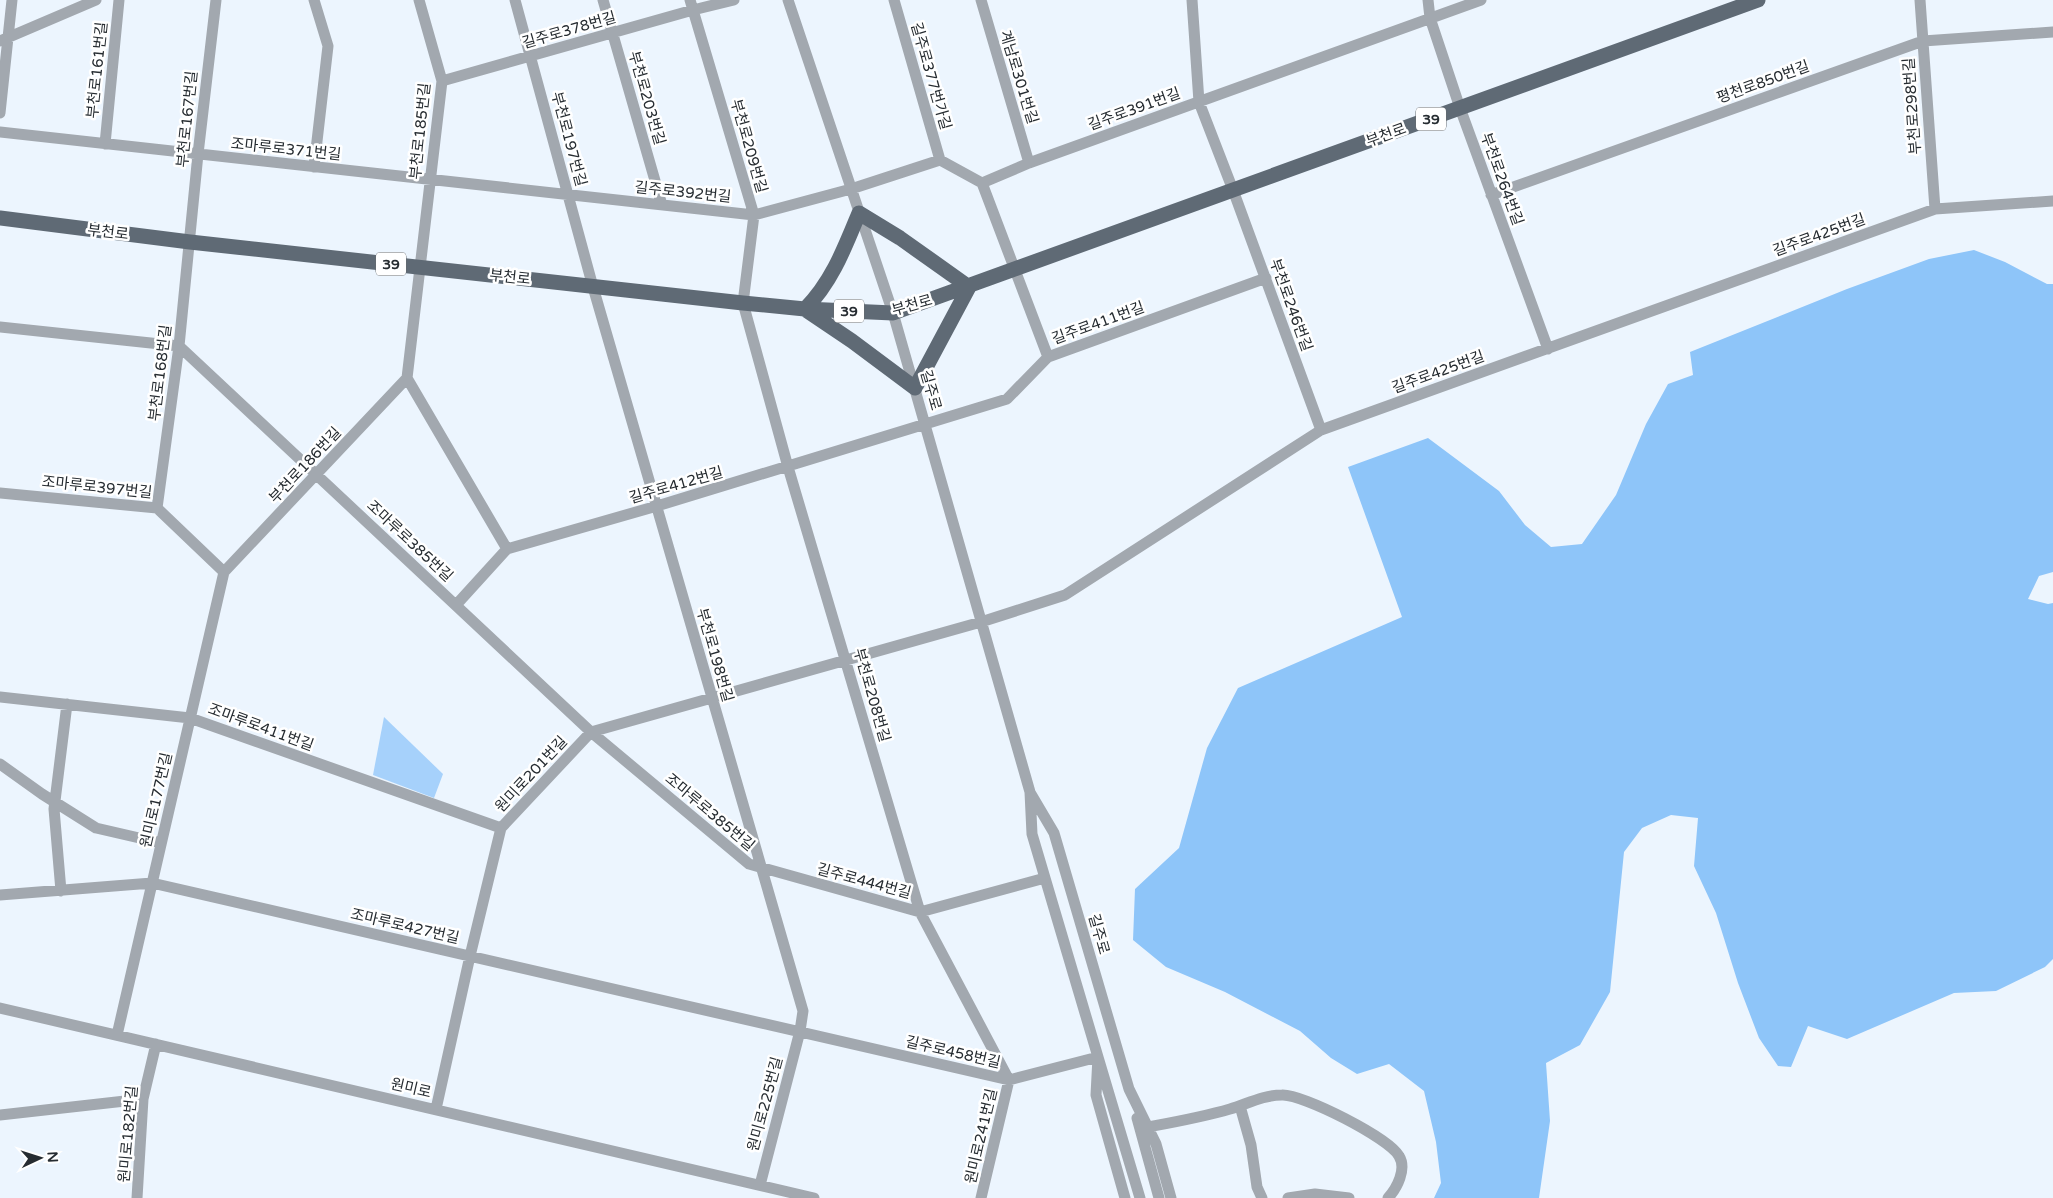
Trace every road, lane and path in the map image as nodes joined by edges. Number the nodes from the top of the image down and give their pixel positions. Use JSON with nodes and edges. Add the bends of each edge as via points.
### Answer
{"nodes":[{"id":1,"x":12,"y":0,"type":"edge"},
{"id":2,"x":96,"y":0,"type":"edge"},
{"id":3,"x":119,"y":0,"type":"edge"},
{"id":4,"x":216,"y":0,"type":"edge"},
{"id":5,"x":314,"y":0,"type":"edge"},
{"id":6,"x":419,"y":0,"type":"edge"},
{"id":7,"x":515,"y":0,"type":"edge"},
{"id":8,"x":603,"y":0,"type":"edge"},
{"id":9,"x":734,"y":0,"type":"edge"},
{"id":10,"x":788,"y":0,"type":"edge"},
{"id":11,"x":894,"y":0,"type":"edge"},
{"id":12,"x":981,"y":0,"type":"edge"},
{"id":13,"x":1192,"y":0,"type":"edge"},
{"id":14,"x":1428,"y":0,"type":"edge"},
{"id":15,"x":1481,"y":0,"type":"edge"},
{"id":16,"x":1758,"y":0,"type":"edge"},
{"id":17,"x":1920,"y":0,"type":"edge"},
{"id":18,"x":692,"y":5,"type":"edge"},
{"id":19,"x":1430,"y":18,"type":"junction"},
{"id":20,"x":2053,"y":32,"type":"edge"},
{"id":21,"x":612,"y":34,"type":"junction"},
{"id":22,"x":4,"y":39,"type":"edge"},
{"id":23,"x":1922,"y":41,"type":"junction"},
{"id":24,"x":530,"y":57,"type":"junction"},
{"id":25,"x":442,"y":82,"type":"junction"},
{"id":26,"x":1199,"y":102,"type":"junction"},
{"id":27,"x":1460,"y":108,"type":"junction"},
{"id":28,"x":0,"y":113,"type":"edge"},
{"id":29,"x":0,"y":132,"type":"edge"},
{"id":30,"x":105,"y":144,"type":"junction"},
{"id":31,"x":198,"y":154,"type":"junction"},
{"id":32,"x":940,"y":160,"type":"junction"},
{"id":33,"x":1029,"y":163,"type":"junction"},
{"id":34,"x":314,"y":167,"type":"junction"},
{"id":35,"x":430,"y":180,"type":"junction"},
{"id":36,"x":982,"y":183,"type":"junction"},
{"id":37,"x":851,"y":189,"type":"junction"},
{"id":38,"x":1234,"y":190,"type":"junction"},
{"id":39,"x":1491,"y":194,"type":"junction"},
{"id":40,"x":568,"y":195,"type":"junction"},
{"id":41,"x":2053,"y":202,"type":"edge"},
{"id":42,"x":662,"y":205,"type":"junction"},
{"id":43,"x":1935,"y":209,"type":"junction"},
{"id":44,"x":860,"y":213,"type":"junction"},
{"id":45,"x":754,"y":214,"type":"junction"},
{"id":46,"x":0,"y":218,"type":"edge"},
{"id":47,"x":190,"y":242,"type":"junction"},
{"id":48,"x":420,"y":267,"type":"junction"},
{"id":49,"x":1014,"y":270,"type":"junction"},
{"id":50,"x":1266,"y":278,"type":"junction"},
{"id":51,"x":593,"y":287,"type":"junction"},
{"id":52,"x":969,"y":287,"type":"junction"},
{"id":53,"x":743,"y":303,"type":"junction"},
{"id":54,"x":805,"y":310,"type":"junction"},
{"id":55,"x":893,"y":313,"type":"junction"},
{"id":56,"x":0,"y":327,"type":"edge"},
{"id":57,"x":179,"y":346,"type":"junction"},
{"id":58,"x":1548,"y":349,"type":"junction"},
{"id":59,"x":1048,"y":357,"type":"junction"},
{"id":60,"x":407,"y":378,"type":"junction"},
{"id":61,"x":915,"y":388,"type":"junction"},
{"id":62,"x":925,"y":424,"type":"junction"},
{"id":63,"x":1321,"y":430,"type":"junction"},
{"id":64,"x":788,"y":467,"type":"junction"},
{"id":65,"x":316,"y":474,"type":"junction"},
{"id":66,"x":0,"y":493,"type":"edge"},
{"id":67,"x":657,"y":506,"type":"junction"},
{"id":68,"x":158,"y":508,"type":"junction"},
{"id":69,"x":507,"y":549,"type":"junction"},
{"id":70,"x":224,"y":572,"type":"junction"},
{"id":71,"x":456,"y":605,"type":"junction"},
{"id":72,"x":981,"y":622,"type":"junction"},
{"id":73,"x":846,"y":660,"type":"junction"},
{"id":74,"x":0,"y":697,"type":"edge"},
{"id":75,"x":712,"y":698,"type":"junction"},
{"id":76,"x":67,"y":704,"type":"junction"},
{"id":77,"x":190,"y":718,"type":"junction"},
{"id":78,"x":591,"y":732,"type":"junction"},
{"id":79,"x":0,"y":764,"type":"edge"},
{"id":80,"x":1030,"y":792,"type":"junction"},
{"id":81,"x":54,"y":802,"type":"junction"},
{"id":82,"x":501,"y":828,"type":"junction"},
{"id":83,"x":161,"y":843,"type":"junction"},
{"id":84,"x":762,"y":868,"type":"junction"},
{"id":85,"x":1045,"y":878,"type":"junction"},
{"id":86,"x":152,"y":884,"type":"junction"},
{"id":87,"x":61,"y":891,"type":"junction"},
{"id":88,"x":0,"y":895,"type":"edge"},
{"id":89,"x":1072,"y":895,"type":"junction"},
{"id":90,"x":1052,"y":900,"type":"junction"},
{"id":91,"x":920,"y":912,"type":"junction"},
{"id":92,"x":470,"y":956,"type":"junction"},
{"id":93,"x":0,"y":1008,"type":"edge"},
{"id":94,"x":800,"y":1032,"type":"junction"},
{"id":95,"x":117,"y":1035,"type":"junction"},
{"id":96,"x":156,"y":1044,"type":"junction"},
{"id":97,"x":1098,"y":1057,"type":"junction"},
{"id":98,"x":1009,"y":1080,"type":"junction"},
{"id":99,"x":1129,"y":1089,"type":"junction"},
{"id":100,"x":143,"y":1098,"type":"junction"},
{"id":101,"x":1240,"y":1106,"type":"junction"},
{"id":102,"x":436,"y":1109,"type":"junction"},
{"id":103,"x":0,"y":1115,"type":"edge"},
{"id":104,"x":1148,"y":1127,"type":"junction"},
{"id":105,"x":760,"y":1185,"type":"junction"},
{"id":106,"x":138,"y":1198,"type":"edge"},
{"id":107,"x":814,"y":1198,"type":"edge"},
{"id":108,"x":981,"y":1198,"type":"edge"},
{"id":109,"x":1125,"y":1198,"type":"edge"},
{"id":110,"x":1140,"y":1198,"type":"edge"},
{"id":111,"x":1159,"y":1198,"type":"edge"},
{"id":112,"x":1171,"y":1198,"type":"edge"},
{"id":113,"x":1262,"y":1198,"type":"edge"},
{"id":114,"x":1288,"y":1198,"type":"edge"},
{"id":115,"x":1349,"y":1198,"type":"edge"},
{"id":116,"x":1388,"y":1198,"type":"edge"}],
"edges":[{"from":1,"to":22,"type":"street"},
{"from":2,"to":22,"type":"street"},
{"from":3,"to":30,"type":"street","name":"부천로161번길"},
{"from":4,"to":31,"type":"street","name":"부천로167번길"},
{"from":5,"to":34,"type":"street","via":[[328,46]]},
{"from":6,"to":25,"type":"street","name":"부천로185번길"},
{"from":7,"to":24,"type":"street","name":"부천로197번길"},
{"from":8,"to":21,"type":"street","name":"부천로203번길"},
{"from":9,"to":18,"type":"street","name":"길주로378번길"},
{"from":10,"to":37,"type":"street","name":"길주로"},
{"from":11,"to":32,"type":"street","name":"길주로377번가길"},
{"from":12,"to":33,"type":"street","name":"계남로301번길"},
{"from":13,"to":26,"type":"street","name":"부천로246번길"},
{"from":14,"to":19,"type":"street","name":"부천로264번길"},
{"from":15,"to":19,"type":"street","name":"길주로391번길"},
{"from":16,"to":27,"type":"main road","name":"부천로","number":"39"},
{"from":17,"to":23,"type":"street","name":"부천로298번길"},
{"from":18,"to":21,"type":"street","name":"길주로378번길"},
{"from":18,"to":45,"type":"street","name":"부천로209번길"},
{"from":19,"to":26,"type":"street","name":"길주로391번길"},
{"from":19,"to":27,"type":"street","name":"부천로264번길"},
{"from":20,"to":23,"type":"street","name":"평천로850번길"},
{"from":21,"to":24,"type":"street","name":"길주로378번길"},
{"from":21,"to":42,"type":"street","name":"부천로203번길"},
{"from":22,"to":28,"type":"street"},
{"from":23,"to":39,"type":"street","name":"평천로850번길"},
{"from":23,"to":43,"type":"street","name":"부천로298번길"},
{"from":24,"to":25,"type":"street","name":"길주로378번길"},
{"from":24,"to":40,"type":"street","name":"부천로197번길"},
{"from":25,"to":35,"type":"street","name":"부천로185번길"},
{"from":26,"to":33,"type":"street","name":"길주로391번길"},
{"from":26,"to":38,"type":"street","name":"부천로246번길"},
{"from":27,"to":38,"type":"main road","name":"부천로","number":"39"},
{"from":27,"to":39,"type":"street","name":"부천로264번길"},
{"from":29,"to":30,"type":"street","name":"조마루로371번길"},
{"from":30,"to":31,"type":"street","name":"조마루로371번길"},
{"from":31,"to":34,"type":"street","name":"조마루로371번길"},
{"from":31,"to":47,"type":"street","name":"부천로167번길"},
{"from":32,"to":36,"type":"street"},
{"from":32,"to":37,"type":"street"},
{"from":33,"to":36,"type":"street","name":"길주로391번길"},
{"from":34,"to":35,"type":"street","name":"조마루로371번길"},
{"from":35,"to":40,"type":"street","name":"조마루로371번길"},
{"from":35,"to":48,"type":"street","name":"부천로185번길"},
{"from":36,"to":49,"type":"street"},
{"from":37,"to":44,"type":"street","name":"길주로"},
{"from":37,"to":45,"type":"street","name":"길주로392번길"},
{"from":38,"to":49,"type":"main road","name":"부천로","number":"39"},
{"from":38,"to":50,"type":"street","name":"부천로246번길"},
{"from":39,"to":58,"type":"street","name":"부천로264번길"},
{"from":40,"to":42,"type":"street","name":"길주로392번길"},
{"from":40,"to":51,"type":"street","name":"부천로197번길"},
{"from":41,"to":43,"type":"street","name":"길주로425번길"},
{"from":42,"to":45,"type":"street","name":"길주로392번길"},
{"from":43,"to":58,"type":"street","name":"길주로425번길"},
{"from":44,"to":52,"type":"main road"},
{"from":44,"to":54,"type":"main road","via":[[837,266],[817,298]]},
{"from":44,"to":55,"type":"street","name":"길주로"},
{"from":45,"to":53,"type":"street","name":"부천로209번길"},
{"from":46,"to":47,"type":"main road","name":"부천로","number":"39"},
{"from":47,"to":48,"type":"main road","name":"부천로","number":"39"},
{"from":47,"to":57,"type":"street","name":"부천로168번길"},
{"from":48,"to":51,"type":"main road","name":"부천로","number":"39"},
{"from":48,"to":60,"type":"street"},
{"from":49,"to":52,"type":"main road","name":"부천로","number":"39"},
{"from":49,"to":59,"type":"street"},
{"from":50,"to":59,"type":"street","name":"길주로411번길"},
{"from":50,"to":63,"type":"street","name":"부천로246번길"},
{"from":51,"to":53,"type":"main road","name":"부천로","number":"39"},
{"from":51,"to":67,"type":"street","name":"부천로198번길"},
{"from":52,"to":55,"type":"main road","name":"부천로","number":"39"},
{"from":52,"to":61,"type":"main road"},
{"from":53,"to":54,"type":"main road","name":"부천로","number":"39"},
{"from":53,"to":64,"type":"street","name":"부천로208번길"},
{"from":54,"to":55,"type":"main road","name":"부천로","number":"39"},
{"from":54,"to":61,"type":"main road"},
{"from":55,"to":61,"type":"street","name":"길주로"},
{"from":56,"to":57,"type":"street"},
{"from":57,"to":65,"type":"street","name":"조마루로385번길"},
{"from":57,"to":68,"type":"street","name":"부천로168번길"},
{"from":58,"to":63,"type":"street","name":"길주로425번길"},
{"from":59,"to":62,"type":"street","name":"길주로411번길","via":[[1007,400]]},
{"from":60,"to":65,"type":"street","name":"부천로186번길"},
{"from":60,"to":69,"type":"street"},
{"from":61,"to":62,"type":"street","name":"길주로"},
{"from":62,"to":64,"type":"street","name":"길주로412번길"},
{"from":62,"to":72,"type":"street","name":"길주로"},
{"from":63,"to":72,"type":"street","name":"길주로425번길","via":[[1065,595]]},
{"from":64,"to":67,"type":"street","name":"길주로412번길"},
{"from":64,"to":73,"type":"street","name":"부천로208번길"},
{"from":65,"to":70,"type":"street","name":"부천로186번길"},
{"from":65,"to":71,"type":"street","name":"조마루로385번길"},
{"from":66,"to":68,"type":"street","name":"조마루로397번길"},
{"from":67,"to":69,"type":"street","name":"길주로412번길"},
{"from":67,"to":75,"type":"street","name":"부천로198번길"},
{"from":68,"to":70,"type":"street","name":"조마루로397번길"},
{"from":69,"to":71,"type":"street"},
{"from":70,"to":77,"type":"street","name":"원미로177번길"},
{"from":71,"to":78,"type":"street","name":"조마루로385번길"},
{"from":72,"to":73,"type":"street","name":"길주로425번길"},
{"from":72,"to":80,"type":"street","name":"길주로"},
{"from":73,"to":75,"type":"street","name":"길주로425번길"},
{"from":73,"to":91,"type":"street","name":"부천로208번길"},
{"from":74,"to":76,"type":"street","name":"조마루로411번길"},
{"from":75,"to":78,"type":"street"},
{"from":75,"to":84,"type":"street","name":"부천로198번길"},
{"from":76,"to":77,"type":"street","name":"조마루로411번길"},
{"from":76,"to":81,"type":"street"},
{"from":77,"to":82,"type":"street","name":"조마루로411번길"},
{"from":77,"to":83,"type":"street","name":"원미로177번길"},
{"from":78,"to":82,"type":"street","name":"원미로201번길"},
{"from":78,"to":84,"type":"street","name":"조마루로385번길","via":[[749,864]]},
{"from":79,"to":81,"type":"street"},
{"from":80,"to":85,"type":"street","name":"길주로","via":[[1032,834]]},
{"from":80,"to":89,"type":"street","name":"길주로","via":[[1054,833]]},
{"from":81,"to":83,"type":"street","via":[[96,828]]},
{"from":81,"to":87,"type":"street"},
{"from":82,"to":92,"type":"street","name":"원미로201번길"},
{"from":83,"to":86,"type":"street","name":"원미로177번길"},
{"from":84,"to":91,"type":"street","name":"길주로444번길"},
{"from":84,"to":94,"type":"street","name":"부천로198번길","via":[[803,1011]]},
{"from":85,"to":90,"type":"street","name":"길주로"},
{"from":85,"to":91,"type":"street","name":"길주로444번길"},
{"from":86,"to":87,"type":"street","name":"조마루로427번길"},
{"from":86,"to":92,"type":"street","name":"조마루로427번길"},
{"from":86,"to":95,"type":"street","name":"원미로177번길"},
{"from":87,"to":88,"type":"street","name":"조마루로427번길"},
{"from":89,"to":90,"type":"street","via":[[1065,885],[1058,884],[1054,886]]},
{"from":89,"to":99,"type":"street","name":"길주로"},
{"from":90,"to":97,"type":"street","name":"길주로"},
{"from":91,"to":98,"type":"street","name":"부천로208번길"},
{"from":92,"to":94,"type":"street","name":"조마루로427번길"},
{"from":92,"to":102,"type":"street","name":"원미로201번길"},
{"from":93,"to":95,"type":"street","name":"원미로"},
{"from":94,"to":98,"type":"street","name":"길주로458번길"},
{"from":94,"to":105,"type":"street","name":"원미로225번길"},
{"from":95,"to":96,"type":"street","name":"원미로"},
{"from":96,"to":100,"type":"street","name":"원미로182번길"},
{"from":96,"to":102,"type":"street","name":"원미로"},
{"from":97,"to":98,"type":"street","name":"길주로458번길"},
{"from":97,"to":109,"type":"street","name":"길주로","via":[[1096,1095]]},
{"from":97,"to":110,"type":"street","name":"길주로"},
{"from":98,"to":108,"type":"street","name":"원미로241번길"},
{"from":99,"to":104,"type":"street","name":"길주로"},
{"from":99,"to":111,"type":"street","name":"길주로"},
{"from":100,"to":103,"type":"street"},
{"from":100,"to":106,"type":"street","name":"원미로182번길"},
{"from":101,"to":104,"type":"street"},
{"from":101,"to":113,"type":"street"},
{"from":101,"to":116,"type":"street","via":[[1276,1095],[1298,1097],[1370,1133],[1393,1150],[1400,1160],[1400,1178]]},
{"from":102,"to":105,"type":"street","name":"원미로"},
{"from":104,"to":112,"type":"street","name":"길주로"},
{"from":105,"to":107,"type":"street","name":"원미로"},
{"from":114,"to":115,"type":"street","via":[[1322,1194]]}]}
